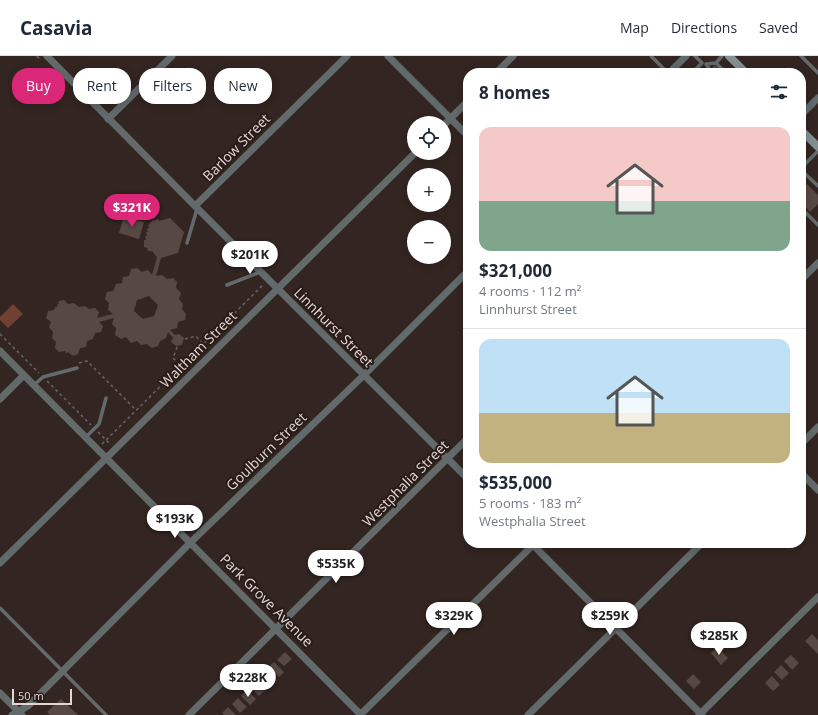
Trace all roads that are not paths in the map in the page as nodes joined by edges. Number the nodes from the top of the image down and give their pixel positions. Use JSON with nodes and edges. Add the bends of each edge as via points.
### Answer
{"nodes":[{"id":1,"x":47,"y":56,"type":"edge"},
{"id":2,"x":172,"y":56,"type":"edge"},
{"id":3,"x":347,"y":56,"type":"edge"},
{"id":4,"x":388,"y":56,"type":"edge"},
{"id":5,"x":513,"y":56,"type":"edge"},
{"id":6,"x":651,"y":56,"type":"edge"},
{"id":7,"x":686,"y":56,"type":"edge"},
{"id":8,"x":695,"y":56,"type":"edge"},
{"id":9,"x":722,"y":56,"type":"edge"},
{"id":10,"x":729,"y":56,"type":"edge"},
{"id":11,"x":801,"y":56,"type":"edge"},
{"id":12,"x":716,"y":62,"type":"junction"},
{"id":13,"x":704,"y":63,"type":"junction"},
{"id":14,"x":501,"y":68,"type":"edge"},
{"id":15,"x":663,"y":68,"type":"edge"},
{"id":16,"x":673,"y":68,"type":"edge"},
{"id":17,"x":698,"y":68,"type":"edge"},
{"id":18,"x":708,"y":68,"type":"edge"},
{"id":19,"x":721,"y":68,"type":"edge"},
{"id":20,"x":741,"y":68,"type":"edge"},
{"id":21,"x":818,"y":73,"type":"edge"},
{"id":22,"x":818,"y":98,"type":"edge"},
{"id":23,"x":463,"y":106,"type":"edge"},
{"id":24,"x":806,"y":109,"type":"edge"},
{"id":25,"x":448,"y":116,"type":"edge"},
{"id":26,"x":451,"y":117,"type":"edge"},
{"id":27,"x":108,"y":119,"type":"junction"},
{"id":28,"x":451,"y":119,"type":"edge"},
{"id":29,"x":463,"y":131,"type":"edge"},
{"id":30,"x":806,"y":135,"type":"edge"},
{"id":31,"x":818,"y":147,"type":"edge"},
{"id":32,"x":818,"y":151,"type":"edge"},
{"id":33,"x":408,"y":160,"type":"edge"},
{"id":34,"x":806,"y":164,"type":"edge"},
{"id":35,"x":806,"y":174,"type":"edge"},
{"id":36,"x":818,"y":186,"type":"edge"},
{"id":37,"x":196,"y":208,"type":"junction"},
{"id":38,"x":806,"y":213,"type":"edge"},
{"id":39,"x":818,"y":225,"type":"edge"},
{"id":40,"x":187,"y":243,"type":"dead end"},
{"id":41,"x":818,"y":263,"type":"edge"},
{"id":42,"x":260,"y":272,"type":"junction"},
{"id":43,"x":806,"y":275,"type":"edge"},
{"id":44,"x":463,"y":276,"type":"edge"},
{"id":45,"x":227,"y":285,"type":"dead end"},
{"id":46,"x":278,"y":289,"type":"junction"},
{"id":47,"x":0,"y":351,"type":"edge"},
{"id":48,"x":77,"y":368,"type":"dead end"},
{"id":49,"x":24,"y":375,"type":"junction"},
{"id":50,"x":364,"y":375,"type":"junction"},
{"id":51,"x":34,"y":384,"type":"junction"},
{"id":52,"x":106,"y":398,"type":"dead end"},
{"id":53,"x":0,"y":399,"type":"edge"},
{"id":54,"x":818,"y":427,"type":"edge"},
{"id":55,"x":86,"y":437,"type":"junction"},
{"id":56,"x":806,"y":439,"type":"edge"},
{"id":57,"x":463,"y":443,"type":"edge"},
{"id":58,"x":106,"y":458,"type":"junction"},
{"id":59,"x":448,"y":458,"type":"junction"},
{"id":60,"x":463,"y":474,"type":"edge"},
{"id":61,"x":806,"y":479,"type":"edge"},
{"id":62,"x":818,"y":490,"type":"edge"},
{"id":63,"x":191,"y":542,"type":"junction"},
{"id":64,"x":529,"y":548,"type":"edge"},
{"id":65,"x":537,"y":548,"type":"edge"},
{"id":66,"x":697,"y":548,"type":"edge"},
{"id":67,"x":0,"y":563,"type":"edge"},
{"id":68,"x":818,"y":596,"type":"edge"},
{"id":69,"x":0,"y":608,"type":"edge"},
{"id":70,"x":277,"y":628,"type":"junction"},
{"id":71,"x":616,"y":628,"type":"junction"},
{"id":72,"x":62,"y":671,"type":"junction"},
{"id":73,"x":0,"y":693,"type":"edge"},
{"id":74,"x":17,"y":714,"type":"edge"},
{"id":75,"x":106,"y":715,"type":"edge"},
{"id":76,"x":190,"y":715,"type":"edge"},
{"id":77,"x":361,"y":715,"type":"edge"},
{"id":78,"x":528,"y":715,"type":"edge"},
{"id":79,"x":700,"y":715,"type":"edge"}],
"edges":[{"from":1,"to":27,"type":"street","name":"Linnhurst Street"},
{"from":2,"to":27,"type":"street"},
{"from":3,"to":37,"type":"street","name":"Barlow Street"},
{"from":4,"to":25,"type":"street"},
{"from":5,"to":14,"type":"street"},
{"from":6,"to":15,"type":"lane"},
{"from":7,"to":16,"type":"street"},
{"from":8,"to":13,"type":"lane"},
{"from":9,"to":12,"type":"lane"},
{"from":10,"to":20,"type":"street"},
{"from":11,"to":21,"type":"lane"},
{"from":12,"to":13,"type":"lane"},
{"from":12,"to":19,"type":"lane"},
{"from":13,"to":17,"type":"lane"},
{"from":13,"to":18,"type":"lane"},
{"from":22,"to":24,"type":"street"},
{"from":23,"to":26,"type":"street"},
{"from":27,"to":37,"type":"street","name":"Linnhurst Street"},
{"from":28,"to":29,"type":"street"},
{"from":30,"to":31,"type":"street"},
{"from":32,"to":34,"type":"lane"},
{"from":33,"to":46,"type":"street","name":"Waltham Street"},
{"from":35,"to":36,"type":"lane"},
{"from":37,"to":40,"type":"lane"},
{"from":37,"to":42,"type":"street","name":"Linnhurst Street"},
{"from":38,"to":39,"type":"lane"},
{"from":41,"to":43,"type":"street"},
{"from":42,"to":45,"type":"lane"},
{"from":42,"to":46,"type":"street","name":"Linnhurst Street"},
{"from":44,"to":50,"type":"street","name":"Goulburn Street"},
{"from":46,"to":50,"type":"street","name":"Linnhurst Street"},
{"from":46,"to":58,"type":"street","name":"Waltham Street"},
{"from":47,"to":49,"type":"street","name":"Park Grove Avenue"},
{"from":48,"to":51,"type":"lane","via":[[43,377]]},
{"from":49,"to":51,"type":"street","name":"Park Grove Avenue"},
{"from":49,"to":53,"type":"street"},
{"from":50,"to":59,"type":"street","name":"Linnhurst Street"},
{"from":50,"to":63,"type":"street","name":"Goulburn Street"},
{"from":51,"to":55,"type":"street","name":"Park Grove Avenue"},
{"from":52,"to":55,"type":"lane","via":[[99,424]]},
{"from":54,"to":56,"type":"street"},
{"from":55,"to":58,"type":"street","name":"Park Grove Avenue"},
{"from":57,"to":59,"type":"street","name":"Westphalia Street"},
{"from":58,"to":63,"type":"street","name":"Park Grove Avenue"},
{"from":58,"to":67,"type":"street","name":"Waltham Street"},
{"from":59,"to":60,"type":"street","name":"Linnhurst Street"},
{"from":59,"to":70,"type":"street","name":"Westphalia Street"},
{"from":61,"to":62,"type":"street"},
{"from":63,"to":70,"type":"street","name":"Park Grove Avenue"},
{"from":63,"to":72,"type":"street","name":"Goulburn Street"},
{"from":64,"to":77,"type":"street"},
{"from":65,"to":71,"type":"street"},
{"from":66,"to":71,"type":"street"},
{"from":68,"to":79,"type":"street"},
{"from":69,"to":72,"type":"lane"},
{"from":70,"to":76,"type":"street","name":"Westphalia Street"},
{"from":70,"to":77,"type":"street","name":"Park Grove Avenue"},
{"from":71,"to":78,"type":"street"},
{"from":71,"to":79,"type":"street"},
{"from":72,"to":74,"type":"street","name":"Goulburn Street"},
{"from":72,"to":75,"type":"lane"},
{"from":73,"to":74,"type":"street"}]}
